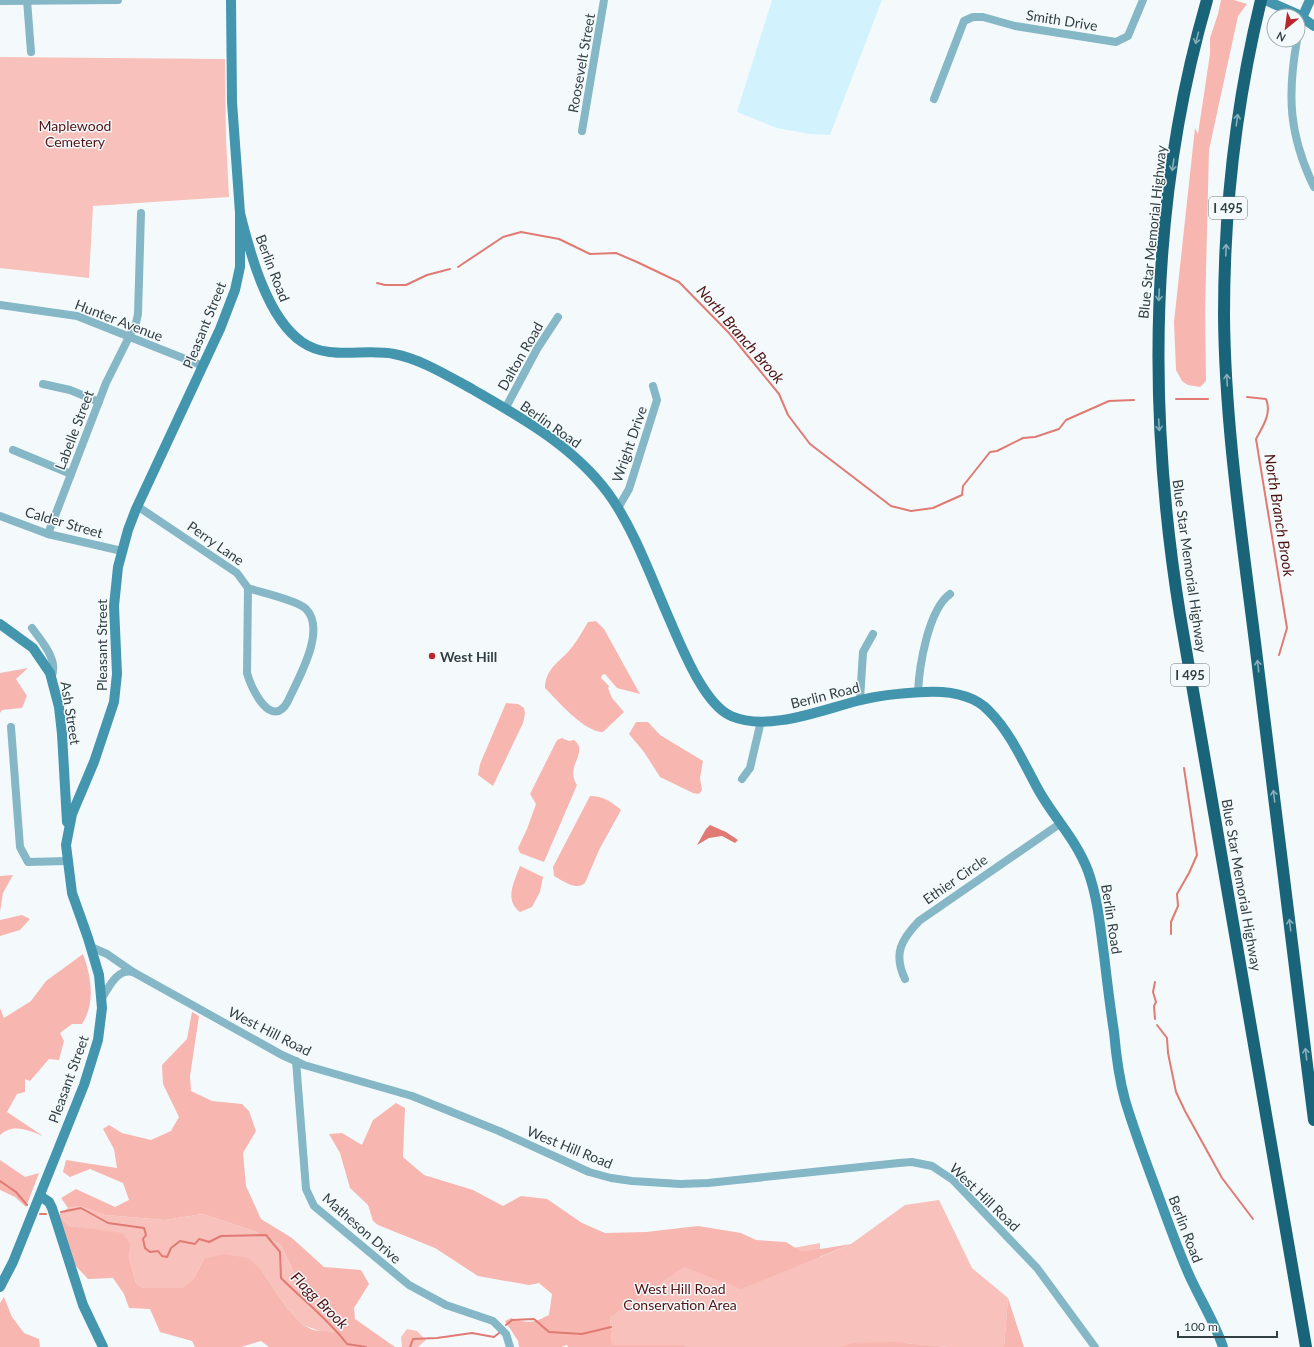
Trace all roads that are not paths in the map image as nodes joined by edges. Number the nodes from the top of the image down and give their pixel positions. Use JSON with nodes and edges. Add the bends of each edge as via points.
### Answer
{"nodes":[{"id":1,"x":112,"y":0,"type":"edge"},
{"id":2,"x":118,"y":0,"type":"edge"},
{"id":3,"x":231,"y":0,"type":"edge"},
{"id":4,"x":604,"y":0,"type":"edge"},
{"id":5,"x":1144,"y":0,"type":"edge"},
{"id":6,"x":1207,"y":0,"type":"edge"},
{"id":7,"x":0,"y":1,"type":"edge"},
{"id":8,"x":27,"y":1,"type":"edge"},
{"id":9,"x":1266,"y":1,"type":"edge"},
{"id":10,"x":1281,"y":8,"type":"edge"},
{"id":11,"x":1296,"y":48,"type":"edge"},
{"id":12,"x":31,"y":52,"type":"dead end"},
{"id":13,"x":934,"y":99,"type":"dead end"},
{"id":14,"x":582,"y":131,"type":"dead end"},
{"id":15,"x":1314,"y":187,"type":"edge"},
{"id":16,"x":141,"y":213,"type":"dead end"},
{"id":17,"x":240,"y":213,"type":"junction"},
{"id":18,"x":0,"y":305,"type":"edge"},
{"id":19,"x":558,"y":317,"type":"dead end"},
{"id":20,"x":128,"y":336,"type":"junction"},
{"id":21,"x":203,"y":366,"type":"junction"},
{"id":22,"x":43,"y":384,"type":"dead end"},
{"id":23,"x":653,"y":386,"type":"dead end"},
{"id":24,"x":99,"y":402,"type":"junction"},
{"id":25,"x":505,"y":409,"type":"junction"},
{"id":26,"x":13,"y":450,"type":"dead end"},
{"id":27,"x":71,"y":474,"type":"junction"},
{"id":28,"x":137,"y":506,"type":"junction"},
{"id":29,"x":618,"y":508,"type":"junction"},
{"id":30,"x":0,"y":516,"type":"edge"},
{"id":31,"x":48,"y":534,"type":"junction"},
{"id":32,"x":122,"y":551,"type":"junction"},
{"id":33,"x":248,"y":588,"type":"junction"},
{"id":34,"x":950,"y":594,"type":"dead end"},
{"id":35,"x":0,"y":624,"type":"edge"},
{"id":36,"x":32,"y":628,"type":"dead end"},
{"id":37,"x":873,"y":634,"type":"dead end"},
{"id":38,"x":51,"y":677,"type":"junction"},
{"id":39,"x":918,"y":693,"type":"junction"},
{"id":40,"x":860,"y":700,"type":"junction"},
{"id":41,"x":761,"y":721,"type":"junction"},
{"id":42,"x":11,"y":727,"type":"dead end"},
{"id":43,"x":65,"y":779,"type":"junction"},
{"id":44,"x":742,"y":779,"type":"dead end"},
{"id":45,"x":83,"y":786,"type":"junction"},
{"id":46,"x":1060,"y":823,"type":"junction"},
{"id":47,"x":68,"y":828,"type":"junction"},
{"id":48,"x":67,"y":861,"type":"junction"},
{"id":49,"x":91,"y":947,"type":"junction"},
{"id":50,"x":133,"y":972,"type":"junction"},
{"id":51,"x":905,"y":979,"type":"dead end"},
{"id":52,"x":102,"y":998,"type":"junction"},
{"id":53,"x":296,"y":1061,"type":"junction"},
{"id":54,"x":1314,"y":1120,"type":"edge"},
{"id":55,"x":40,"y":1196,"type":"junction"},
{"id":56,"x":0,"y":1287,"type":"edge"},
{"id":57,"x":103,"y":1347,"type":"edge"},
{"id":58,"x":510,"y":1347,"type":"edge"},
{"id":59,"x":1094,"y":1347,"type":"edge"},
{"id":60,"x":1224,"y":1347,"type":"edge"},
{"id":61,"x":1306,"y":1347,"type":"edge"}],
"edges":[{"from":1,"to":2,"type":"street"},
{"from":1,"to":8,"type":"street"},
{"from":3,"to":17,"type":"street","name":"Pleasant Street","via":[[232,114]]},
{"from":4,"to":14,"type":"street","name":"Roosevelt Street"},
{"from":5,"to":13,"type":"street","name":"Smith Drive","via":[[1128,36],[1116,42],[1015,26],[983,17],[973,17],[964,21]]},
{"from":6,"to":61,"type":"highway","name":"Blue Star Memorial Highway","number":"I 495","one_way":true,"via":[[1192,55],[1181,111],[1163,243],[1157,370],[1162,462],[1170,548],[1180,615]]},
{"from":7,"to":8,"type":"street"},
{"from":8,"to":12,"type":"street"},
{"from":9,"to":10,"type":"street"},
{"from":54,"to":9,"type":"highway","number":"I 495","one_way":true,"via":[[1235,474],[1226,360],[1225,250],[1232,165],[1243,83]]},
{"from":11,"to":15,"type":"street","via":[[1291,111],[1294,136]]},
{"from":16,"to":20,"type":"street","name":"Labelle Street","via":[[138,314]]},
{"from":17,"to":21,"type":"street","name":"Pleasant Street","via":[[241,252],[235,290]]},
{"from":17,"to":25,"type":"street","name":"Berlin Road","via":[[244,233],[268,300],[283,325],[300,341],[315,350],[389,353],[404,357],[447,375]]},
{"from":18,"to":20,"type":"street","name":"Hunter Avenue","via":[[78,316]]},
{"from":19,"to":25,"type":"street","name":"Dalton Road","via":[[537,349]]},
{"from":20,"to":21,"type":"street","name":"Hunter Avenue"},
{"from":20,"to":24,"type":"street","name":"Labelle Street"},
{"from":21,"to":28,"type":"street","name":"Pleasant Street"},
{"from":22,"to":24,"type":"street","via":[[70,390]]},
{"from":23,"to":29,"type":"street","name":"Wright Drive","via":[[657,400],[628,488]]},
{"from":24,"to":27,"type":"street","name":"Labelle Street"},
{"from":25,"to":29,"type":"street","name":"Berlin Road","via":[[549,436],[581,462]]},
{"from":26,"to":27,"type":"street"},
{"from":27,"to":31,"type":"street","name":"Labelle Street"},
{"from":28,"to":32,"type":"street","name":"Pleasant Street"},
{"from":28,"to":33,"type":"street","name":"Perry Lane","via":[[237,573]]},
{"from":29,"to":41,"type":"street","name":"Berlin Road","via":[[686,656],[702,685],[728,715]]},
{"from":30,"to":31,"type":"street","name":"Calder Street"},
{"from":31,"to":32,"type":"street","name":"Calder Street"},
{"from":32,"to":45,"type":"street","name":"Pleasant Street","via":[[114,606],[118,674],[115,697],[104,738]]},
{"from":33,"to":33,"type":"street","via":[[247,673],[254,692],[265,707],[274,711],[280,710],[285,707],[309,652],[314,636],[313,623],[305,609]]},
{"from":34,"to":39,"type":"street","via":[[940,604],[927,637],[919,665]]},
{"from":35,"to":38,"type":"street","name":"Ash Street","via":[[33,648]]},
{"from":36,"to":38,"type":"street","via":[[51,658],[54,666]]},
{"from":37,"to":40,"type":"street","via":[[863,652]]},
{"from":38,"to":43,"type":"street","name":"Ash Street","via":[[60,714]]},
{"from":39,"to":40,"type":"street","name":"Berlin Road"},
{"from":39,"to":46,"type":"street","name":"Berlin Road","via":[[957,694],[985,707],[1008,737]]},
{"from":40,"to":41,"type":"street","name":"Berlin Road","via":[[794,717]]},
{"from":41,"to":44,"type":"street","via":[[750,768]]},
{"from":42,"to":48,"type":"street","via":[[20,847],[28,862]]},
{"from":43,"to":45,"type":"street"},
{"from":43,"to":47,"type":"street","name":"Ash Street"},
{"from":45,"to":47,"type":"street","name":"Pleasant Street"},
{"from":46,"to":51,"type":"street","name":"Ethier Circle","via":[[919,921],[909,932],[900,949],[898,962]]},
{"from":46,"to":60,"type":"street","name":"Berlin Road","via":[[1082,857],[1097,900],[1118,1068],[1127,1109],[1170,1229],[1190,1278]]},
{"from":47,"to":48,"type":"street","name":"Pleasant Street"},
{"from":48,"to":49,"type":"street","name":"Pleasant Street","via":[[72,893]]},
{"from":49,"to":50,"type":"street","name":"West Hill Road","via":[[107,954]]},
{"from":49,"to":52,"type":"street","name":"Pleasant Street"},
{"from":50,"to":52,"type":"street","via":[[118,975]]},
{"from":50,"to":53,"type":"street","name":"West Hill Road"},
{"from":52,"to":55,"type":"street","name":"Pleasant Street","via":[[101,1022],[93,1058]]},
{"from":53,"to":58,"type":"street","name":"Matheson Drive","via":[[306,1189],[314,1206],[409,1285],[446,1304],[493,1321],[506,1334]]},
{"from":53,"to":59,"type":"street","name":"West Hill Road","via":[[412,1096],[576,1166],[611,1178],[680,1184],[708,1183],[912,1162],[932,1166],[952,1180],[1037,1268]]},
{"from":55,"to":56,"type":"street","name":"Pleasant Street"},
{"from":55,"to":57,"type":"street","via":[[49,1202],[52,1208],[83,1305]]}]}
